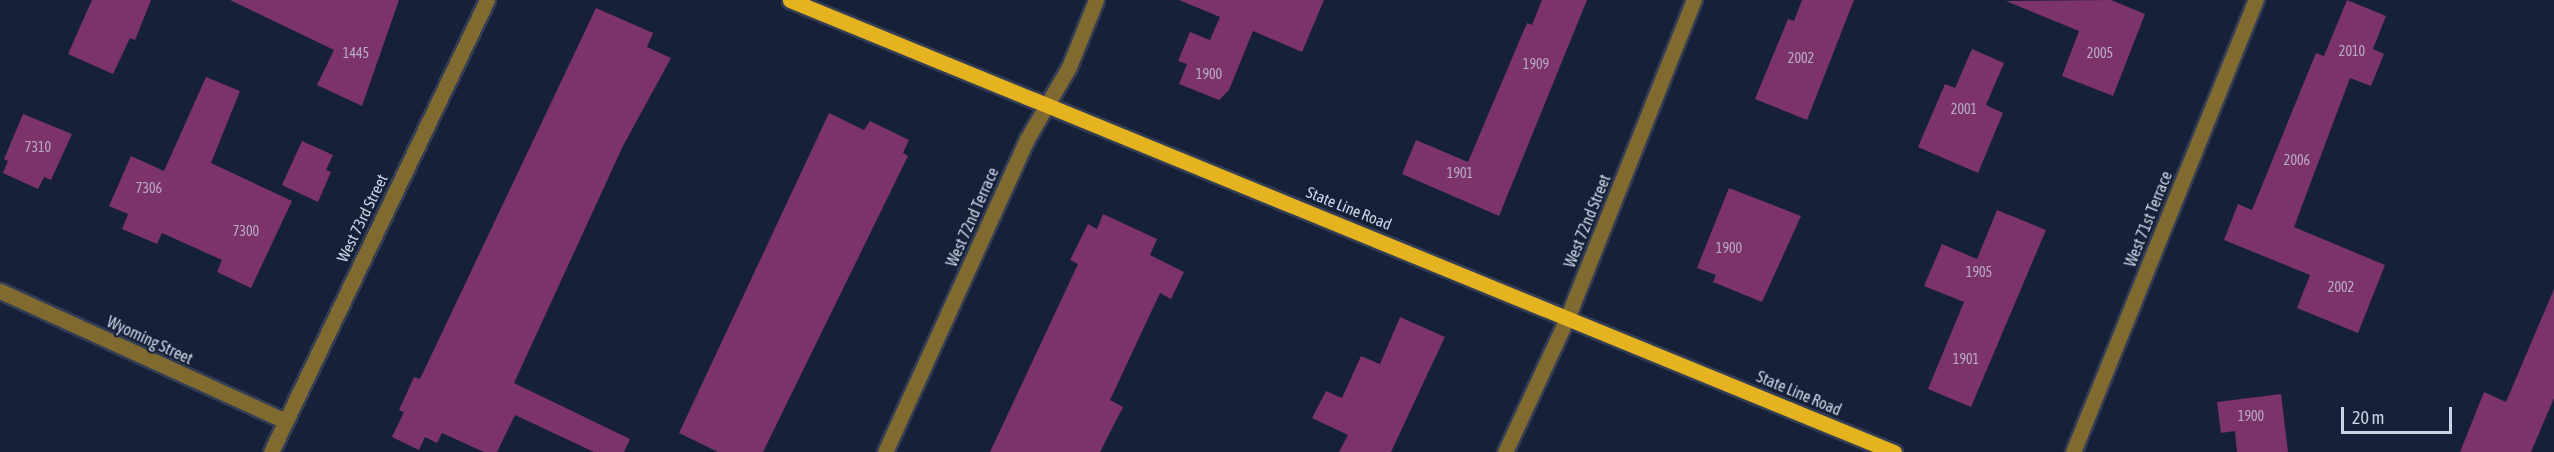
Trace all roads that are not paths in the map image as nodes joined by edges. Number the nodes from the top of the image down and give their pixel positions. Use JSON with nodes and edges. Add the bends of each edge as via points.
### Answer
{"nodes":[{"id":1,"x":487,"y":0,"type":"edge"},
{"id":2,"x":790,"y":0,"type":"edge"},
{"id":3,"x":1096,"y":0,"type":"edge"},
{"id":4,"x":1694,"y":0,"type":"edge"},
{"id":5,"x":2256,"y":0,"type":"edge"},
{"id":6,"x":1047,"y":105,"type":"junction"},
{"id":7,"x":0,"y":291,"type":"edge"},
{"id":8,"x":1568,"y":316,"type":"junction"},
{"id":9,"x":285,"y":421,"type":"junction"},
{"id":10,"x":271,"y":452,"type":"edge"},
{"id":11,"x":885,"y":452,"type":"edge"},
{"id":12,"x":1505,"y":452,"type":"edge"},
{"id":13,"x":1894,"y":452,"type":"edge"},
{"id":14,"x":2073,"y":452,"type":"edge"}],
"edges":[{"from":1,"to":9,"type":"street","name":"West 73rd Street"},
{"from":2,"to":6,"type":"main road","name":"State Line Road"},
{"from":3,"to":6,"type":"street","name":"West 72nd Terrace","via":[[1069,68]]},
{"from":4,"to":8,"type":"street","name":"West 72nd Street"},
{"from":5,"to":14,"type":"street","name":"West 71st Terrace"},
{"from":6,"to":8,"type":"main road","name":"State Line Road"},
{"from":6,"to":11,"type":"street","name":"West 72nd Terrace"},
{"from":7,"to":9,"type":"street","name":"Wyoming Street"},
{"from":8,"to":12,"type":"street","name":"West 72nd Street"},
{"from":8,"to":13,"type":"main road","name":"State Line Road"},
{"from":9,"to":10,"type":"street","name":"West 73rd Street"}]}
